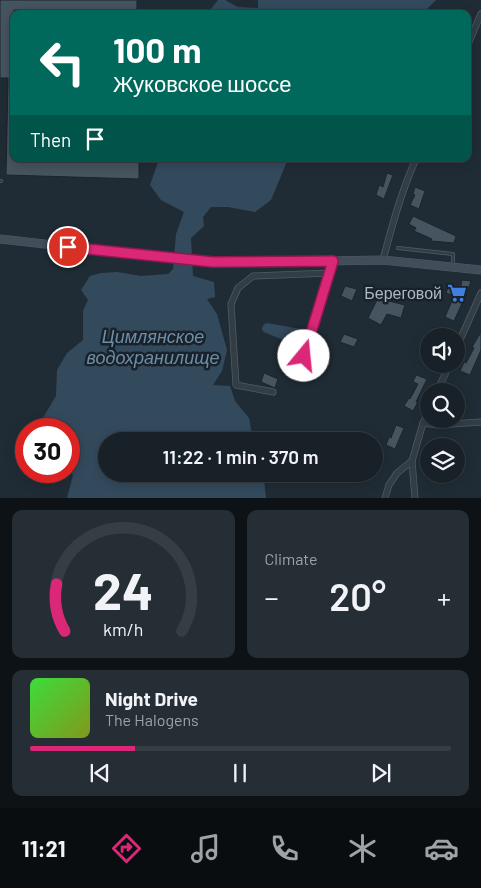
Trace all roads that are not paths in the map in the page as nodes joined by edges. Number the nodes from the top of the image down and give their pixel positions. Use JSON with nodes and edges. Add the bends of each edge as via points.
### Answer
{"nodes":[{"id":1,"x":481,"y":14,"type":"edge"},
{"id":2,"x":471,"y":37,"type":"edge"},
{"id":3,"x":415,"y":162,"type":"edge"},
{"id":4,"x":0,"y":239,"type":"edge"},
{"id":5,"x":398,"y":248,"type":"dead end"},
{"id":6,"x":383,"y":260,"type":"junction"},
{"id":7,"x":333,"y":261,"type":"junction"},
{"id":8,"x":453,"y":267,"type":"junction"},
{"id":9,"x":481,"y":270,"type":"edge"},
{"id":10,"x":330,"y":273,"type":"junction"},
{"id":11,"x":481,"y":293,"type":"edge"},
{"id":12,"x":465,"y":329,"type":"edge"},
{"id":13,"x":304,"y":356,"type":"dead end"},
{"id":14,"x":273,"y":392,"type":"dead end"},
{"id":15,"x":481,"y":422,"type":"edge"},
{"id":16,"x":465,"y":423,"type":"edge"},
{"id":17,"x":422,"y":428,"type":"edge"},
{"id":18,"x":412,"y":461,"type":"junction"},
{"id":19,"x":385,"y":498,"type":"edge"},
{"id":20,"x":415,"y":498,"type":"edge"}],
"edges":[{"from":1,"to":2,"type":"street"},
{"from":3,"to":6,"type":"street","via":[[397,208]]},
{"from":4,"to":7,"type":"main road","via":[[213,262]]},
{"from":5,"to":8,"type":"lane","via":[[453,254]]},
{"from":6,"to":7,"type":"main road"},
{"from":6,"to":8,"type":"main road"},
{"from":7,"to":10,"type":"street"},
{"from":8,"to":9,"type":"main road"},
{"from":10,"to":13,"type":"street"},
{"from":10,"to":14,"type":"street","via":[[253,276],[238,288],[232,304],[236,385]]},
{"from":11,"to":12,"type":"street"},
{"from":15,"to":16,"type":"street"},
{"from":17,"to":18,"type":"street"},
{"from":18,"to":19,"type":"street","via":[[397,473]]},
{"from":18,"to":20,"type":"street"}]}
